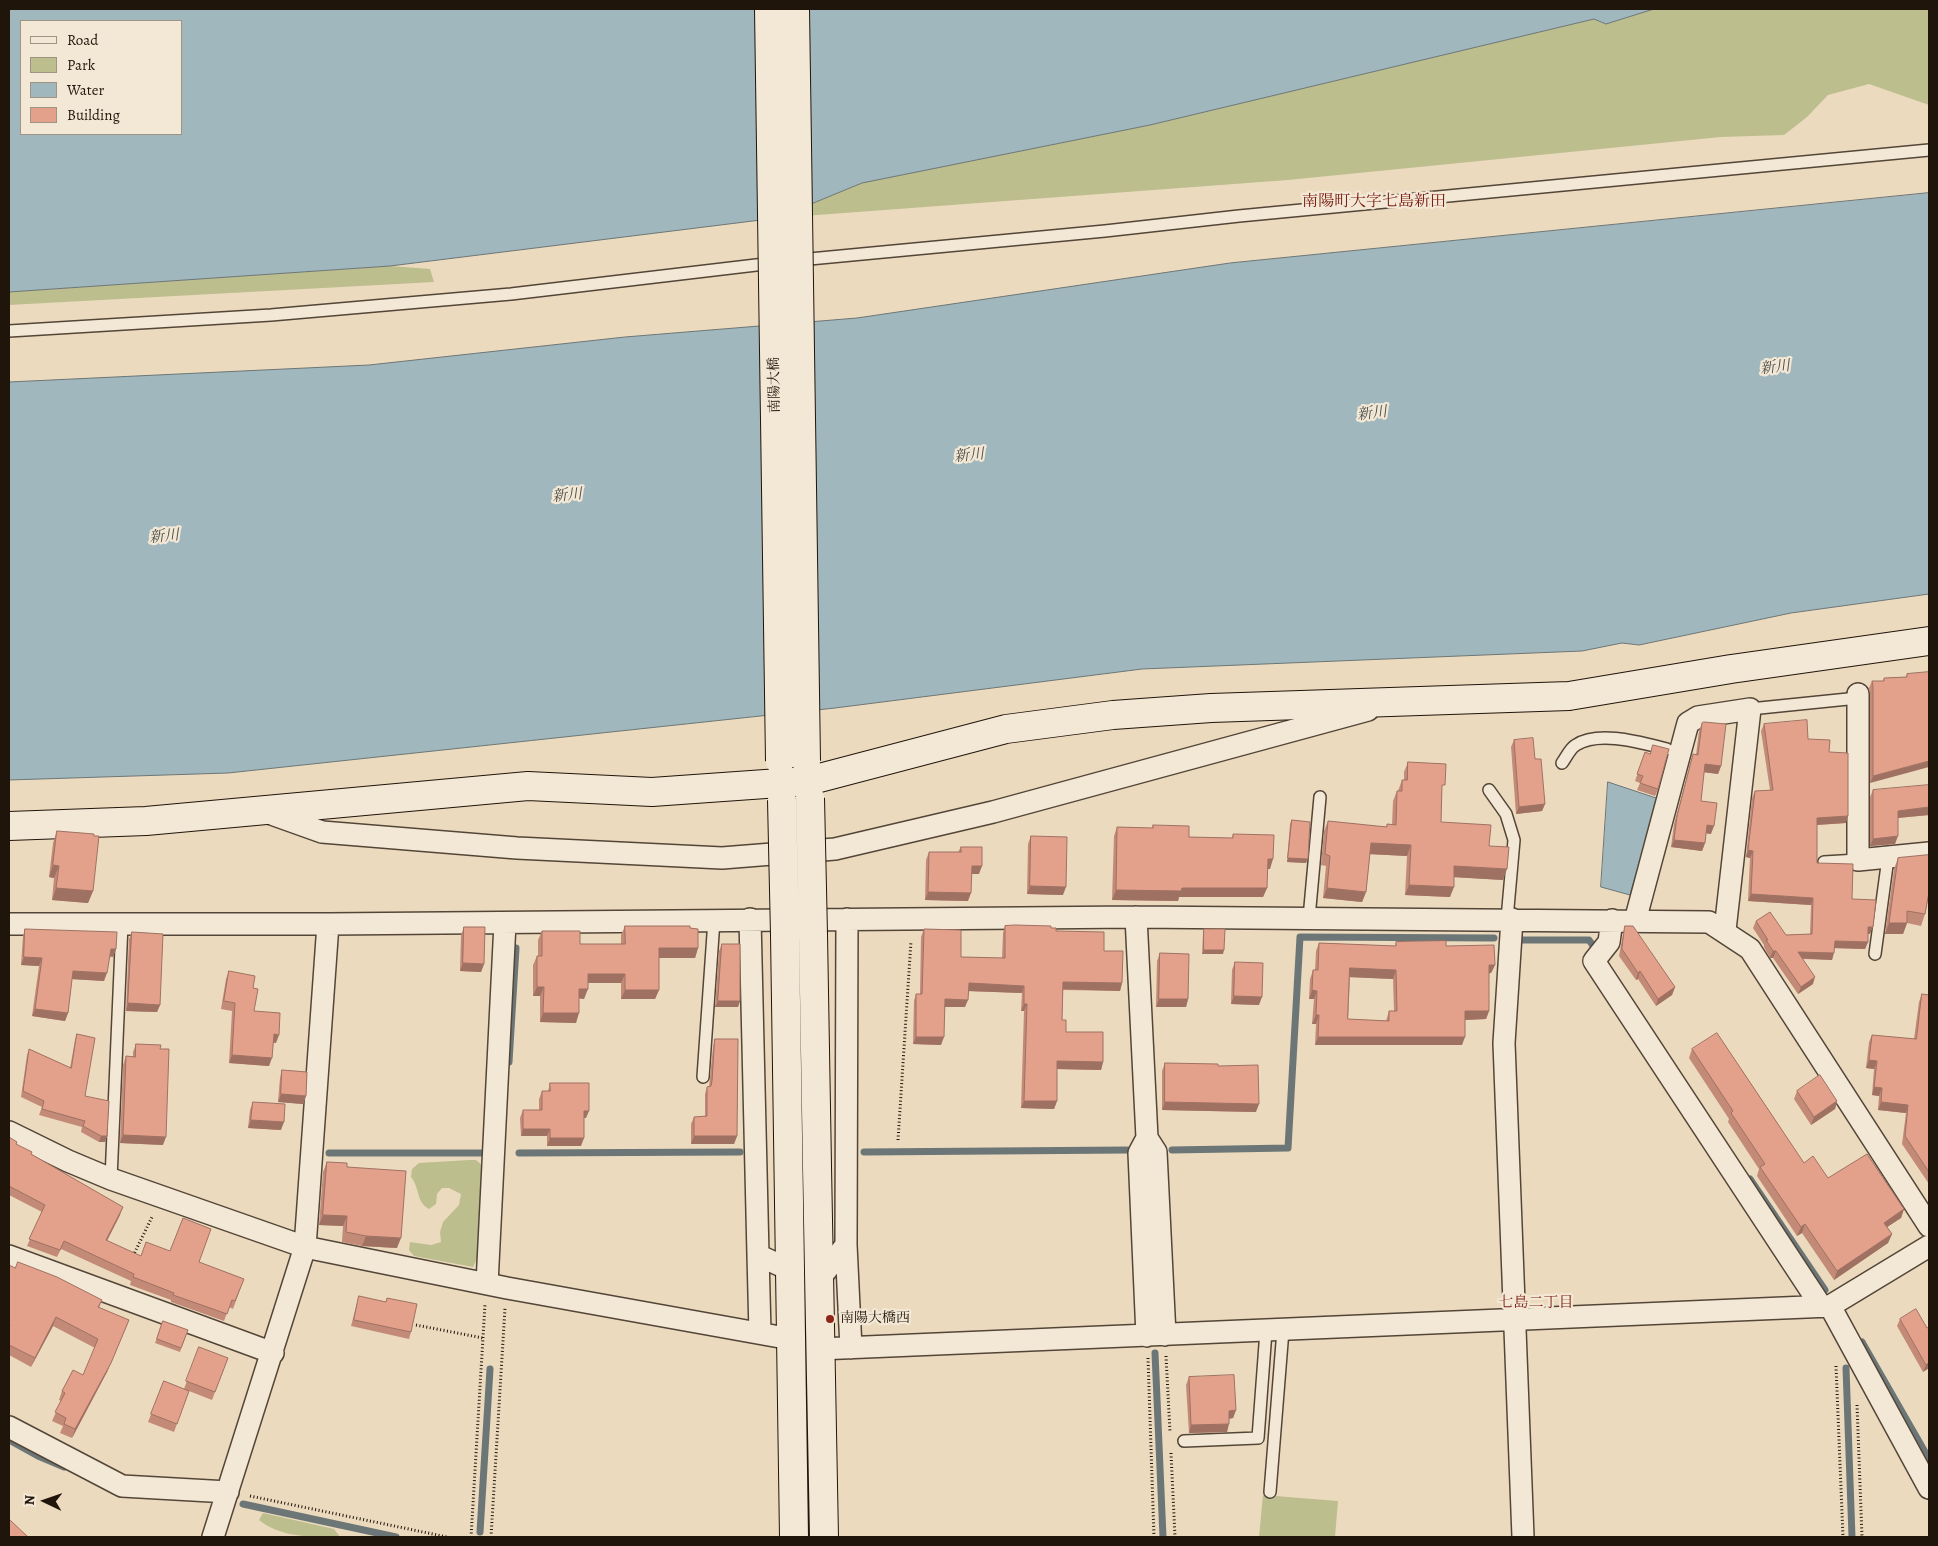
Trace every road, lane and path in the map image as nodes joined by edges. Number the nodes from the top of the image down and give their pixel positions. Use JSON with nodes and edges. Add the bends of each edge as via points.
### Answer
{"nodes":[{"id":1,"x":769,"y":9,"type":"edge"},
{"id":2,"x":795,"y":9,"type":"edge"},
{"id":3,"x":1929,"y":150,"type":"edge"},
{"id":4,"x":9,"y":331,"type":"edge"},
{"id":5,"x":1929,"y":641,"type":"edge"},
{"id":6,"x":1858,"y":696,"type":"joint"},
{"id":7,"x":1392,"y":703,"type":"junction"},
{"id":8,"x":1750,"y":709,"type":"junction"},
{"id":9,"x":1681,"y":752,"type":"junction"},
{"id":10,"x":1562,"y":763,"type":"dead end"},
{"id":11,"x":794,"y":781,"type":"junction"},
{"id":12,"x":1490,"y":790,"type":"dead end"},
{"id":13,"x":1320,"y":797,"type":"dead end"},
{"id":14,"x":260,"y":810,"type":"junction"},
{"id":15,"x":9,"y":826,"type":"edge"},
{"id":16,"x":1929,"y":852,"type":"edge"},
{"id":17,"x":1888,"y":858,"type":"junction"},
{"id":18,"x":1858,"y":860,"type":"junction"},
{"id":19,"x":1824,"y":862,"type":"edge"},
{"id":20,"x":1136,"y":917,"type":"junction"},
{"id":21,"x":1309,"y":918,"type":"junction"},
{"id":22,"x":750,"y":919,"type":"junction"},
{"id":23,"x":847,"y":919,"type":"junction"},
{"id":24,"x":913,"y":919,"type":"junction"},
{"id":25,"x":1510,"y":919,"type":"junction"},
{"id":26,"x":714,"y":920,"type":"junction"},
{"id":27,"x":1612,"y":920,"type":"junction"},
{"id":28,"x":1635,"y":921,"type":"junction"},
{"id":29,"x":506,"y":923,"type":"junction"},
{"id":30,"x":9,"y":924,"type":"edge"},
{"id":31,"x":122,"y":924,"type":"junction"},
{"id":32,"x":328,"y":924,"type":"junction"},
{"id":33,"x":1725,"y":930,"type":"junction"},
{"id":34,"x":1875,"y":954,"type":"dead end"},
{"id":35,"x":703,"y":1077,"type":"dead end"},
{"id":36,"x":9,"y":1132,"type":"edge"},
{"id":37,"x":898,"y":1140,"type":"dead end"},
{"id":38,"x":111,"y":1179,"type":"junction"},
{"id":39,"x":161,"y":1197,"type":"junction"},
{"id":40,"x":1929,"y":1226,"type":"edge"},
{"id":41,"x":846,"y":1246,"type":"junction"},
{"id":42,"x":1929,"y":1246,"type":"edge"},
{"id":43,"x":306,"y":1247,"type":"junction"},
{"id":44,"x":9,"y":1256,"type":"edge"},
{"id":45,"x":758,"y":1256,"type":"junction"},
{"id":46,"x":131,"y":1259,"type":"edge"},
{"id":47,"x":790,"y":1270,"type":"junction"},
{"id":48,"x":818,"y":1282,"type":"junction"},
{"id":49,"x":497,"y":1286,"type":"junction"},
{"id":50,"x":1826,"y":1306,"type":"junction"},
{"id":51,"x":1515,"y":1320,"type":"junction"},
{"id":52,"x":416,"y":1325,"type":"edge"},
{"id":53,"x":1275,"y":1330,"type":"junction"},
{"id":54,"x":760,"y":1333,"type":"junction"},
{"id":55,"x":1156,"y":1336,"type":"junction"},
{"id":56,"x":483,"y":1338,"type":"junction"},
{"id":57,"x":791,"y":1339,"type":"junction"},
{"id":58,"x":851,"y":1348,"type":"junction"},
{"id":59,"x":819,"y":1349,"type":"junction"},
{"id":60,"x":272,"y":1353,"type":"junction"},
{"id":61,"x":1836,"y":1362,"type":"dead end"},
{"id":62,"x":1857,"y":1401,"type":"dead end"},
{"id":63,"x":9,"y":1427,"type":"edge"},
{"id":64,"x":1184,"y":1441,"type":"dead end"},
{"id":65,"x":1929,"y":1488,"type":"edge"},
{"id":66,"x":228,"y":1492,"type":"junction"},
{"id":67,"x":1270,"y":1492,"type":"dead end"},
{"id":68,"x":213,"y":1537,"type":"edge"},
{"id":69,"x":447,"y":1537,"type":"edge"},
{"id":70,"x":471,"y":1537,"type":"edge"},
{"id":71,"x":491,"y":1537,"type":"edge"},
{"id":72,"x":794,"y":1537,"type":"edge"},
{"id":73,"x":824,"y":1537,"type":"edge"},
{"id":74,"x":1154,"y":1537,"type":"edge"},
{"id":75,"x":1523,"y":1537,"type":"edge"},
{"id":76,"x":1843,"y":1537,"type":"edge"},
{"id":77,"x":1862,"y":1537,"type":"edge"}],
"edges":[{"from":1,"to":11,"type":"street","name":"南陽大橋","bridge":true},
{"from":2,"to":11,"type":"street","name":"南陽大橋","bridge":true},
{"from":3,"to":4,"type":"lane","via":[[779,262],[511,294],[271,315]]},
{"from":5,"to":7,"type":"street","via":[[1569,696]]},
{"from":6,"to":8,"type":"lane"},
{"from":6,"to":18,"type":"street"},
{"from":7,"to":11,"type":"street","via":[[1113,715],[1006,729]]},
{"from":7,"to":14,"type":"street","via":[[993,812],[835,849],[722,858],[517,848],[322,832]]},
{"from":8,"to":9,"type":"street","via":[[1698,717],[1688,723]]},
{"from":8,"to":33,"type":"street"},
{"from":9,"to":10,"type":"lane","via":[[1617,737],[1575,745]]},
{"from":9,"to":28,"type":"street"},
{"from":11,"to":14,"type":"street","via":[[652,792],[528,786]]},
{"from":11,"to":47,"type":"street","bridge":true,"via":[[785,934]]},
{"from":11,"to":48,"type":"street","bridge":true,"via":[[813,934]]},
{"from":12,"to":25,"type":"lane","via":[[1506,814],[1514,840]]},
{"from":13,"to":21,"type":"lane"},
{"from":14,"to":15,"type":"street","via":[[146,821]]},
{"from":16,"to":17,"type":"street"},
{"from":17,"to":18,"type":"street"},
{"from":17,"to":34,"type":"lane"},
{"from":18,"to":19,"type":"lane"},
{"from":20,"to":21,"type":"street"},
{"from":20,"to":24,"type":"street"},
{"from":20,"to":55,"type":"street","via":[[1147,1138],[1139,1153]]},
{"from":21,"to":25,"type":"street"},
{"from":22,"to":23,"type":"street"},
{"from":22,"to":26,"type":"street"},
{"from":22,"to":45,"type":"street"},
{"from":23,"to":24,"type":"street"},
{"from":23,"to":41,"type":"street"},
{"from":24,"to":37,"type":"path"},
{"from":25,"to":27,"type":"street"},
{"from":25,"to":51,"type":"street","via":[[1504,1043]]},
{"from":26,"to":29,"type":"street"},
{"from":26,"to":35,"type":"lane"},
{"from":27,"to":28,"type":"street"},
{"from":27,"to":50,"type":"street","via":[[1609,942],[1594,961]]},
{"from":28,"to":33,"type":"street","via":[[1709,922]]},
{"from":29,"to":32,"type":"street"},
{"from":29,"to":49,"type":"street"},
{"from":30,"to":31,"type":"street"},
{"from":31,"to":32,"type":"street"},
{"from":31,"to":38,"type":"lane"},
{"from":32,"to":43,"type":"street"},
{"from":33,"to":40,"type":"street","via":[[1750,949]]},
{"from":36,"to":38,"type":"street"},
{"from":38,"to":39,"type":"street"},
{"from":39,"to":43,"type":"street"},
{"from":39,"to":46,"type":"path"},
{"from":41,"to":48,"type":"street"},
{"from":41,"to":58,"type":"street"},
{"from":42,"to":50,"type":"street"},
{"from":43,"to":49,"type":"street"},
{"from":43,"to":60,"type":"street"},
{"from":44,"to":60,"type":"street"},
{"from":45,"to":47,"type":"street"},
{"from":45,"to":54,"type":"street"},
{"from":47,"to":57,"type":"street"},
{"from":48,"to":59,"type":"street"},
{"from":49,"to":54,"type":"street"},
{"from":49,"to":56,"type":"path"},
{"from":49,"to":71,"type":"path"},
{"from":50,"to":51,"type":"street"},
{"from":50,"to":65,"type":"street"},
{"from":51,"to":53,"type":"street"},
{"from":51,"to":75,"type":"street"},
{"from":52,"to":56,"type":"path"},
{"from":53,"to":55,"type":"street"},
{"from":53,"to":64,"type":"lane","via":[[1258,1438]]},
{"from":53,"to":67,"type":"lane"},
{"from":54,"to":57,"type":"street"},
{"from":55,"to":58,"type":"street"},
{"from":55,"to":74,"type":"path"},
{"from":56,"to":70,"type":"path"},
{"from":57,"to":72,"type":"street"},
{"from":58,"to":59,"type":"street"},
{"from":59,"to":73,"type":"street"},
{"from":60,"to":66,"type":"street"},
{"from":61,"to":76,"type":"path"},
{"from":62,"to":77,"type":"path"},
{"from":63,"to":66,"type":"street","via":[[122,1486]]},
{"from":66,"to":68,"type":"street"},
{"from":66,"to":69,"type":"path"}]}
